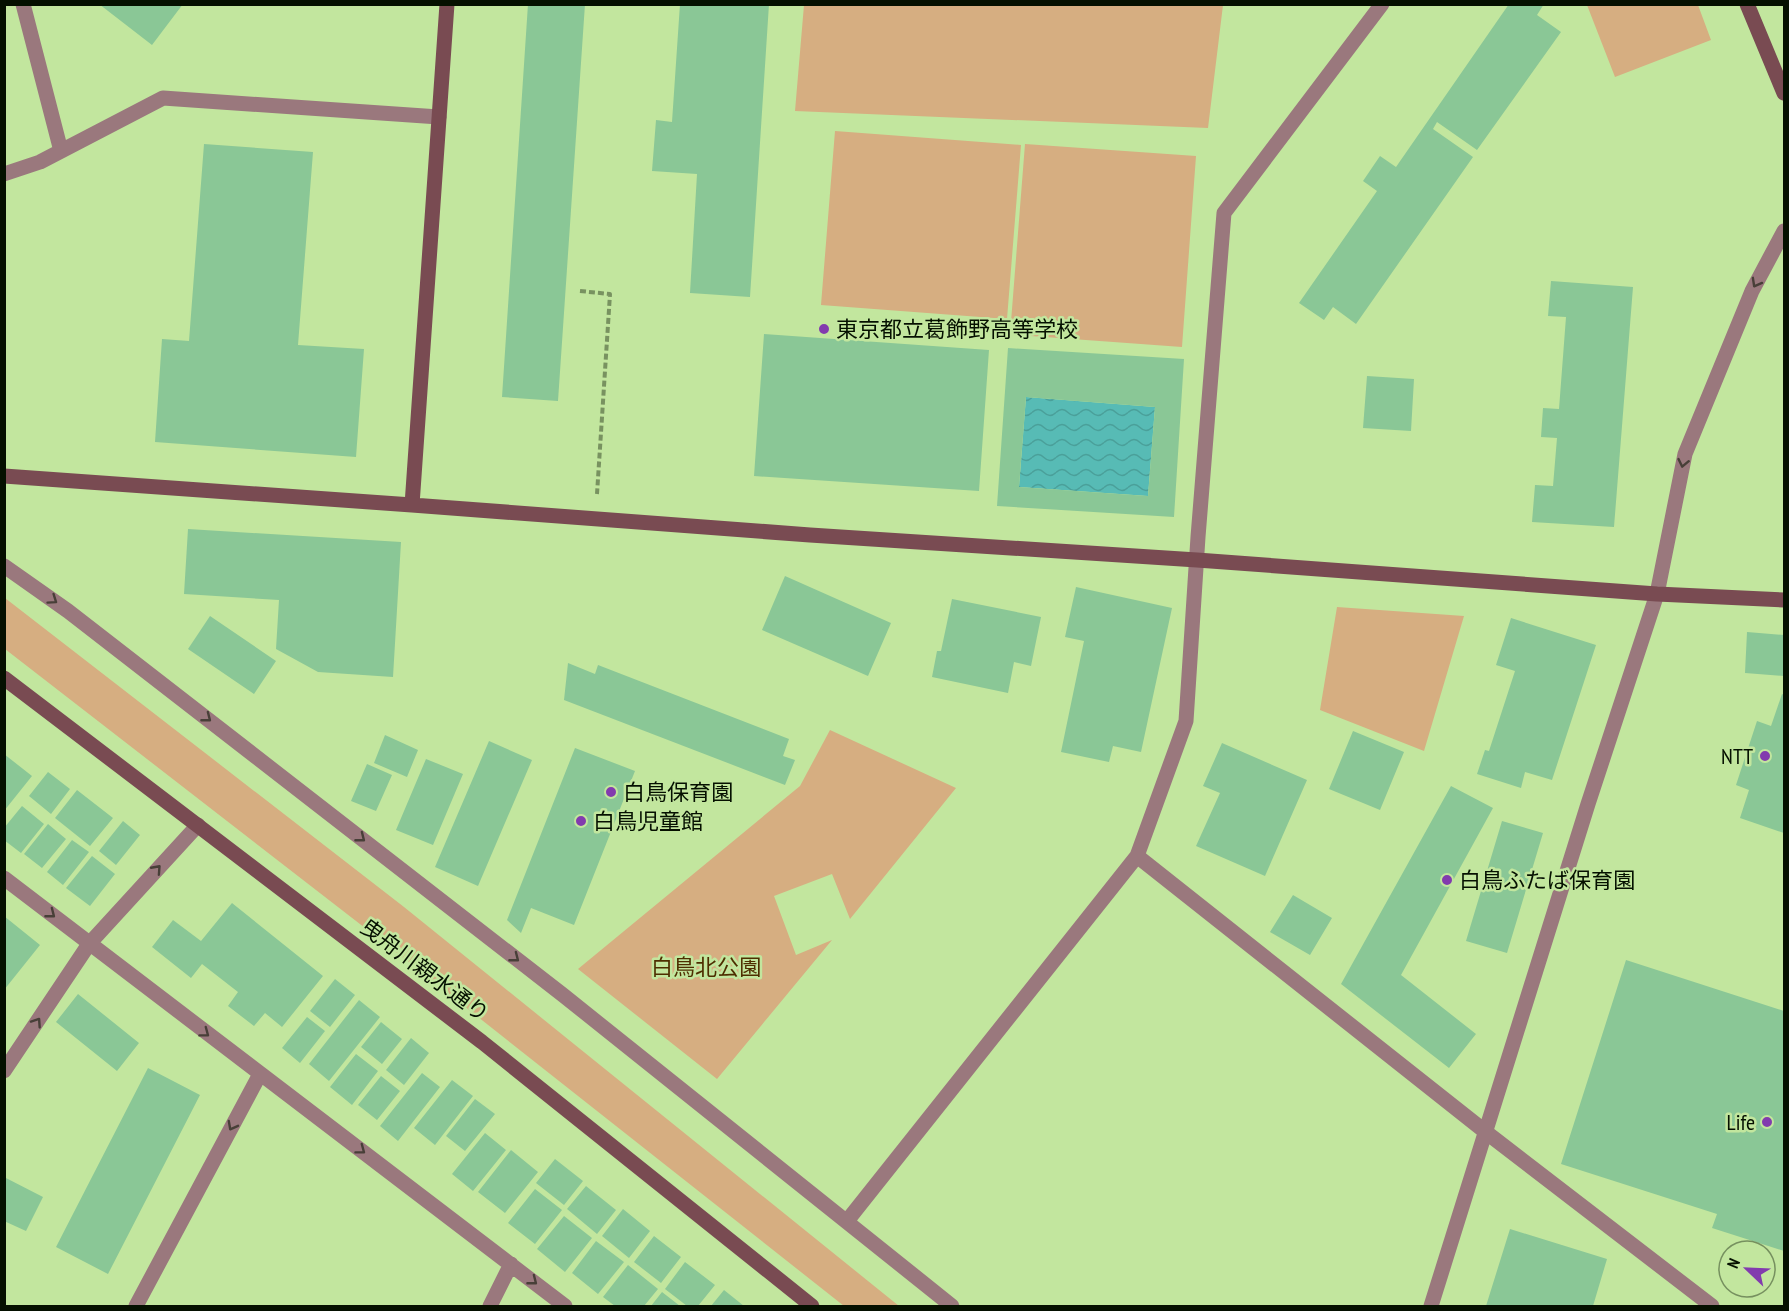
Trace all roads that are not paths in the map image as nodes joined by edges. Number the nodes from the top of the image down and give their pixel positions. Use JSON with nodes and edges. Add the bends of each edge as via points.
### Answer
{"nodes":[{"id":1,"x":24,"y":4,"type":"edge"},
{"id":2,"x":447,"y":4,"type":"edge"},
{"id":3,"x":1382,"y":4,"type":"edge"},
{"id":4,"x":1748,"y":4,"type":"edge"},
{"id":5,"x":1785,"y":93,"type":"edge"},
{"id":6,"x":439,"y":117,"type":"junction"},
{"id":7,"x":61,"y":151,"type":"junction"},
{"id":8,"x":4,"y":174,"type":"edge"},
{"id":9,"x":1785,"y":231,"type":"edge"},
{"id":10,"x":4,"y":477,"type":"edge"},
{"id":11,"x":412,"y":505,"type":"junction"},
{"id":12,"x":1197,"y":560,"type":"junction"},
{"id":13,"x":4,"y":566,"type":"edge"},
{"id":14,"x":1657,"y":594,"type":"junction"},
{"id":15,"x":1785,"y":600,"type":"edge"},
{"id":16,"x":4,"y":678,"type":"edge"},
{"id":17,"x":198,"y":825,"type":"junction"},
{"id":18,"x":1137,"y":856,"type":"junction"},
{"id":19,"x":4,"y":878,"type":"edge"},
{"id":20,"x":89,"y":944,"type":"junction"},
{"id":21,"x":4,"y":1071,"type":"edge"},
{"id":22,"x":260,"y":1074,"type":"junction"},
{"id":23,"x":1487,"y":1133,"type":"junction"},
{"id":24,"x":847,"y":1221,"type":"junction"},
{"id":25,"x":511,"y":1264,"type":"junction"},
{"id":26,"x":136,"y":1306,"type":"edge"},
{"id":27,"x":490,"y":1306,"type":"edge"},
{"id":28,"x":565,"y":1306,"type":"edge"},
{"id":29,"x":812,"y":1306,"type":"edge"},
{"id":30,"x":952,"y":1306,"type":"edge"},
{"id":31,"x":1431,"y":1306,"type":"edge"},
{"id":32,"x":1712,"y":1306,"type":"edge"}],
"edges":[{"from":1,"to":7,"type":"street"},
{"from":2,"to":6,"type":"street"},
{"from":3,"to":12,"type":"street","via":[[1224,213]]},
{"from":4,"to":5,"type":"street"},
{"from":6,"to":7,"type":"street","via":[[163,99]]},
{"from":6,"to":11,"type":"street"},
{"from":7,"to":8,"type":"street"},
{"from":9,"to":14,"type":"street","one_way":true,"via":[[1752,291],[1684,454]]},
{"from":10,"to":11,"type":"street"},
{"from":11,"to":12,"type":"street"},
{"from":12,"to":14,"type":"street"},
{"from":12,"to":18,"type":"street","via":[[1186,721]]},
{"from":13,"to":24,"type":"street","one_way":true,"via":[[68,610]]},
{"from":14,"to":15,"type":"street"},
{"from":14,"to":23,"type":"street"},
{"from":16,"to":17,"type":"street","name":"曳舟川親水通り"},
{"from":20,"to":17,"type":"street","one_way":true},
{"from":17,"to":29,"type":"street","name":"曳舟川親水通り","via":[[482,1042]]},
{"from":18,"to":23,"type":"street"},
{"from":18,"to":24,"type":"street"},
{"from":19,"to":20,"type":"street","one_way":true},
{"from":21,"to":20,"type":"street","one_way":true},
{"from":20,"to":22,"type":"street","one_way":true},
{"from":22,"to":25,"type":"street","one_way":true},
{"from":22,"to":26,"type":"street","one_way":true},
{"from":23,"to":31,"type":"street"},
{"from":23,"to":32,"type":"street"},
{"from":24,"to":30,"type":"street"},
{"from":25,"to":27,"type":"street"},
{"from":25,"to":28,"type":"street","one_way":true}]}
